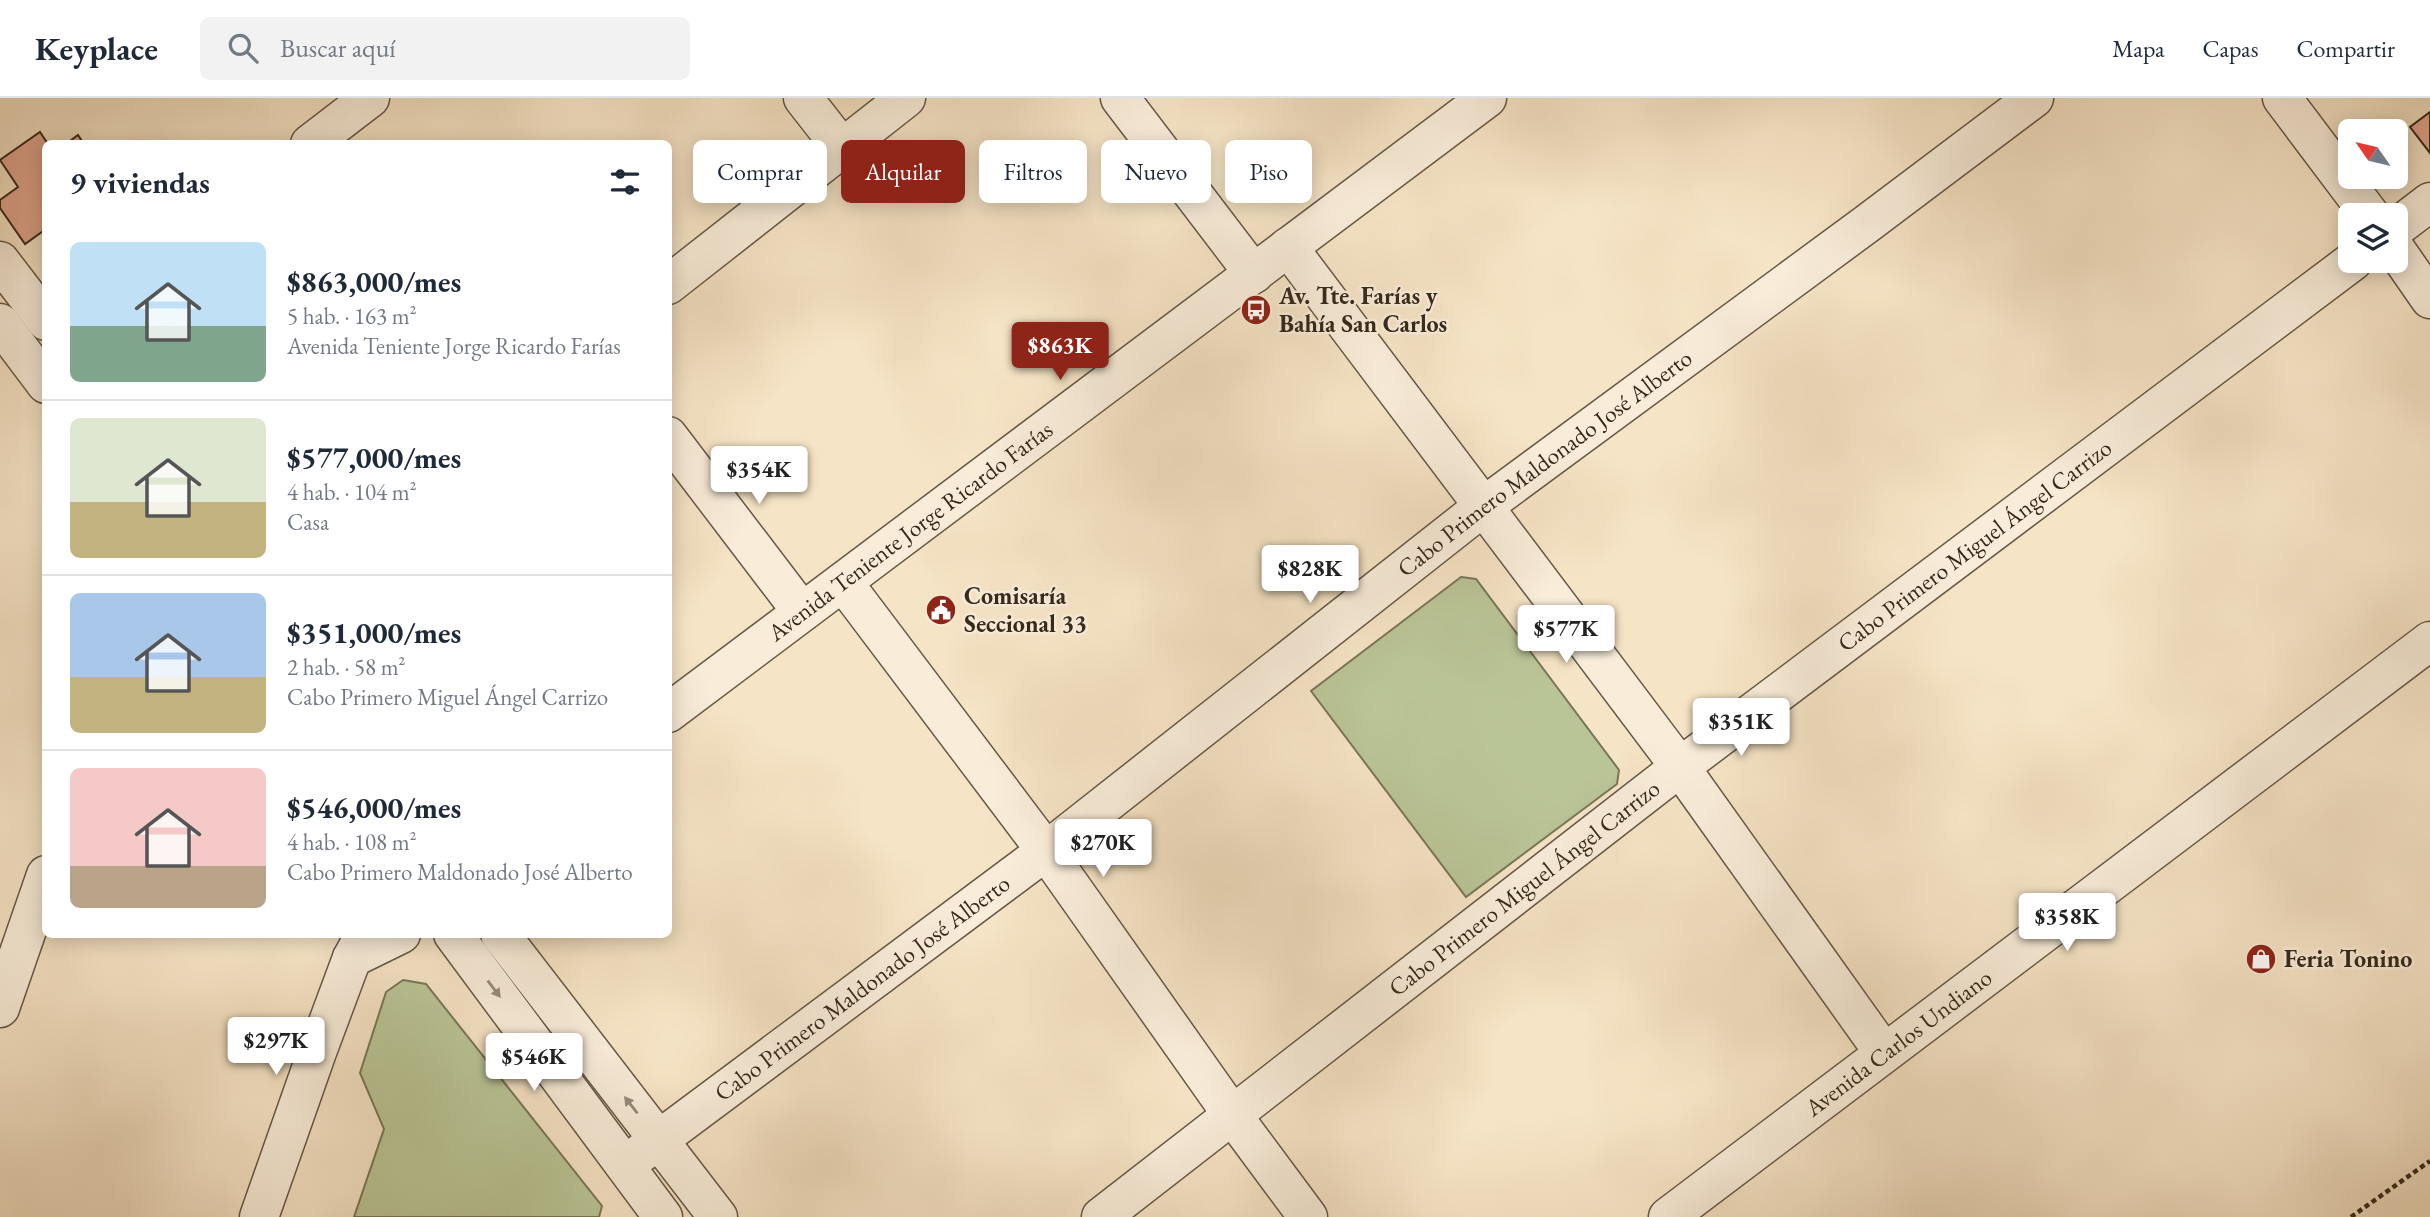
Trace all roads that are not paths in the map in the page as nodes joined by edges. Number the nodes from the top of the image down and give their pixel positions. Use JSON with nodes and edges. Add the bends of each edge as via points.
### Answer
{"nodes":[{"id":1,"x":370,"y":98,"type":"edge"},
{"id":2,"x":803,"y":98,"type":"edge"},
{"id":3,"x":906,"y":98,"type":"edge"},
{"id":4,"x":1121,"y":98,"type":"edge"},
{"id":5,"x":1487,"y":98,"type":"edge"},
{"id":6,"x":2035,"y":98,"type":"edge"},
{"id":7,"x":2282,"y":98,"type":"edge"},
{"id":8,"x":315,"y":140,"type":"edge"},
{"id":9,"x":852,"y":140,"type":"edge"},
{"id":10,"x":841,"y":147,"type":"edge"},
{"id":11,"x":841,"y":149,"type":"edge"},
{"id":12,"x":2430,"y":202,"type":"edge"},
{"id":13,"x":2361,"y":203,"type":"edge"},
{"id":14,"x":2408,"y":219,"type":"edge"},
{"id":15,"x":1288,"y":247,"type":"junction"},
{"id":16,"x":0,"y":261,"type":"edge"},
{"id":17,"x":2408,"y":267,"type":"edge"},
{"id":18,"x":2338,"y":272,"type":"edge"},
{"id":19,"x":1254,"y":274,"type":"junction"},
{"id":20,"x":672,"y":282,"type":"edge"},
{"id":21,"x":2430,"y":299,"type":"edge"},
{"id":22,"x":42,"y":316,"type":"edge"},
{"id":23,"x":0,"y":323,"type":"edge"},
{"id":24,"x":39,"y":362,"type":"edge"},
{"id":25,"x":672,"y":441,"type":"edge"},
{"id":26,"x":1484,"y":506,"type":"junction"},
{"id":27,"x":843,"y":582,"type":"junction"},
{"id":28,"x":802,"y":612,"type":"junction"},
{"id":29,"x":2430,"y":641,"type":"edge"},
{"id":30,"x":672,"y":710,"type":"edge"},
{"id":31,"x":1680,"y":767,"type":"junction"},
{"id":32,"x":1046,"y":851,"type":"junction"},
{"id":33,"x":42,"y":887,"type":"edge"},
{"id":34,"x":387,"y":938,"type":"edge"},
{"id":35,"x":456,"y":938,"type":"edge"},
{"id":36,"x":503,"y":938,"type":"edge"},
{"id":37,"x":359,"y":946,"type":"edge"},
{"id":38,"x":0,"y":1008,"type":"edge"},
{"id":39,"x":1884,"y":1053,"type":"junction"},
{"id":40,"x":1233,"y":1116,"type":"junction"},
{"id":41,"x":659,"y":1140,"type":"junction"},
{"id":42,"x":625,"y":1165,"type":"junction"},
{"id":43,"x":259,"y":1217,"type":"edge"},
{"id":44,"x":663,"y":1217,"type":"edge"},
{"id":45,"x":718,"y":1217,"type":"edge"},
{"id":46,"x":1101,"y":1217,"type":"edge"},
{"id":47,"x":1308,"y":1217,"type":"edge"},
{"id":48,"x":1668,"y":1217,"type":"edge"}],
"edges":[{"from":1,"to":8,"type":"street"},
{"from":2,"to":10,"type":"street"},
{"from":3,"to":9,"type":"street"},
{"from":4,"to":19,"type":"street"},
{"from":5,"to":15,"type":"street","name":"Avenida Teniente Jorge Ricardo Farías"},
{"from":6,"to":26,"type":"street","name":"Cabo Primero Maldonado José Alberto"},
{"from":7,"to":13,"type":"street"},
{"from":11,"to":20,"type":"street"},
{"from":12,"to":14,"type":"street"},
{"from":15,"to":19,"type":"street","name":"Avenida Teniente Jorge Ricardo Farías"},
{"from":15,"to":26,"type":"street"},
{"from":16,"to":22,"type":"street"},
{"from":17,"to":21,"type":"street"},
{"from":18,"to":31,"type":"street","name":"Cabo Primero Miguel Ángel Carrizo"},
{"from":19,"to":27,"type":"street","name":"Avenida Teniente Jorge Ricardo Farías"},
{"from":23,"to":24,"type":"street"},
{"from":25,"to":28,"type":"street"},
{"from":26,"to":31,"type":"street"},
{"from":26,"to":32,"type":"street","name":"Cabo Primero Maldonado José Alberto"},
{"from":27,"to":28,"type":"street","name":"Avenida Teniente Jorge Ricardo Farías"},
{"from":27,"to":32,"type":"street"},
{"from":28,"to":30,"type":"street","name":"Avenida Teniente Jorge Ricardo Farías"},
{"from":29,"to":39,"type":"street","name":"Avenida Carlos Undiano"},
{"from":31,"to":39,"type":"street"},
{"from":31,"to":40,"type":"street","name":"Cabo Primero Miguel Ángel Carrizo"},
{"from":32,"to":40,"type":"street"},
{"from":32,"to":41,"type":"street","name":"Cabo Primero Maldonado José Alberto"},
{"from":33,"to":38,"type":"street"},
{"from":34,"to":37,"type":"street"},
{"from":35,"to":42,"type":"street","one_way":true},
{"from":41,"to":36,"type":"street","one_way":true},
{"from":37,"to":43,"type":"street"},
{"from":39,"to":48,"type":"street","name":"Avenida Carlos Undiano"},
{"from":40,"to":46,"type":"street","name":"Cabo Primero Miguel Ángel Carrizo"},
{"from":40,"to":47,"type":"street"},
{"from":41,"to":42,"type":"street","name":"Cabo Primero Maldonado José Alberto"},
{"from":41,"to":45,"type":"street"},
{"from":42,"to":44,"type":"street"}]}
